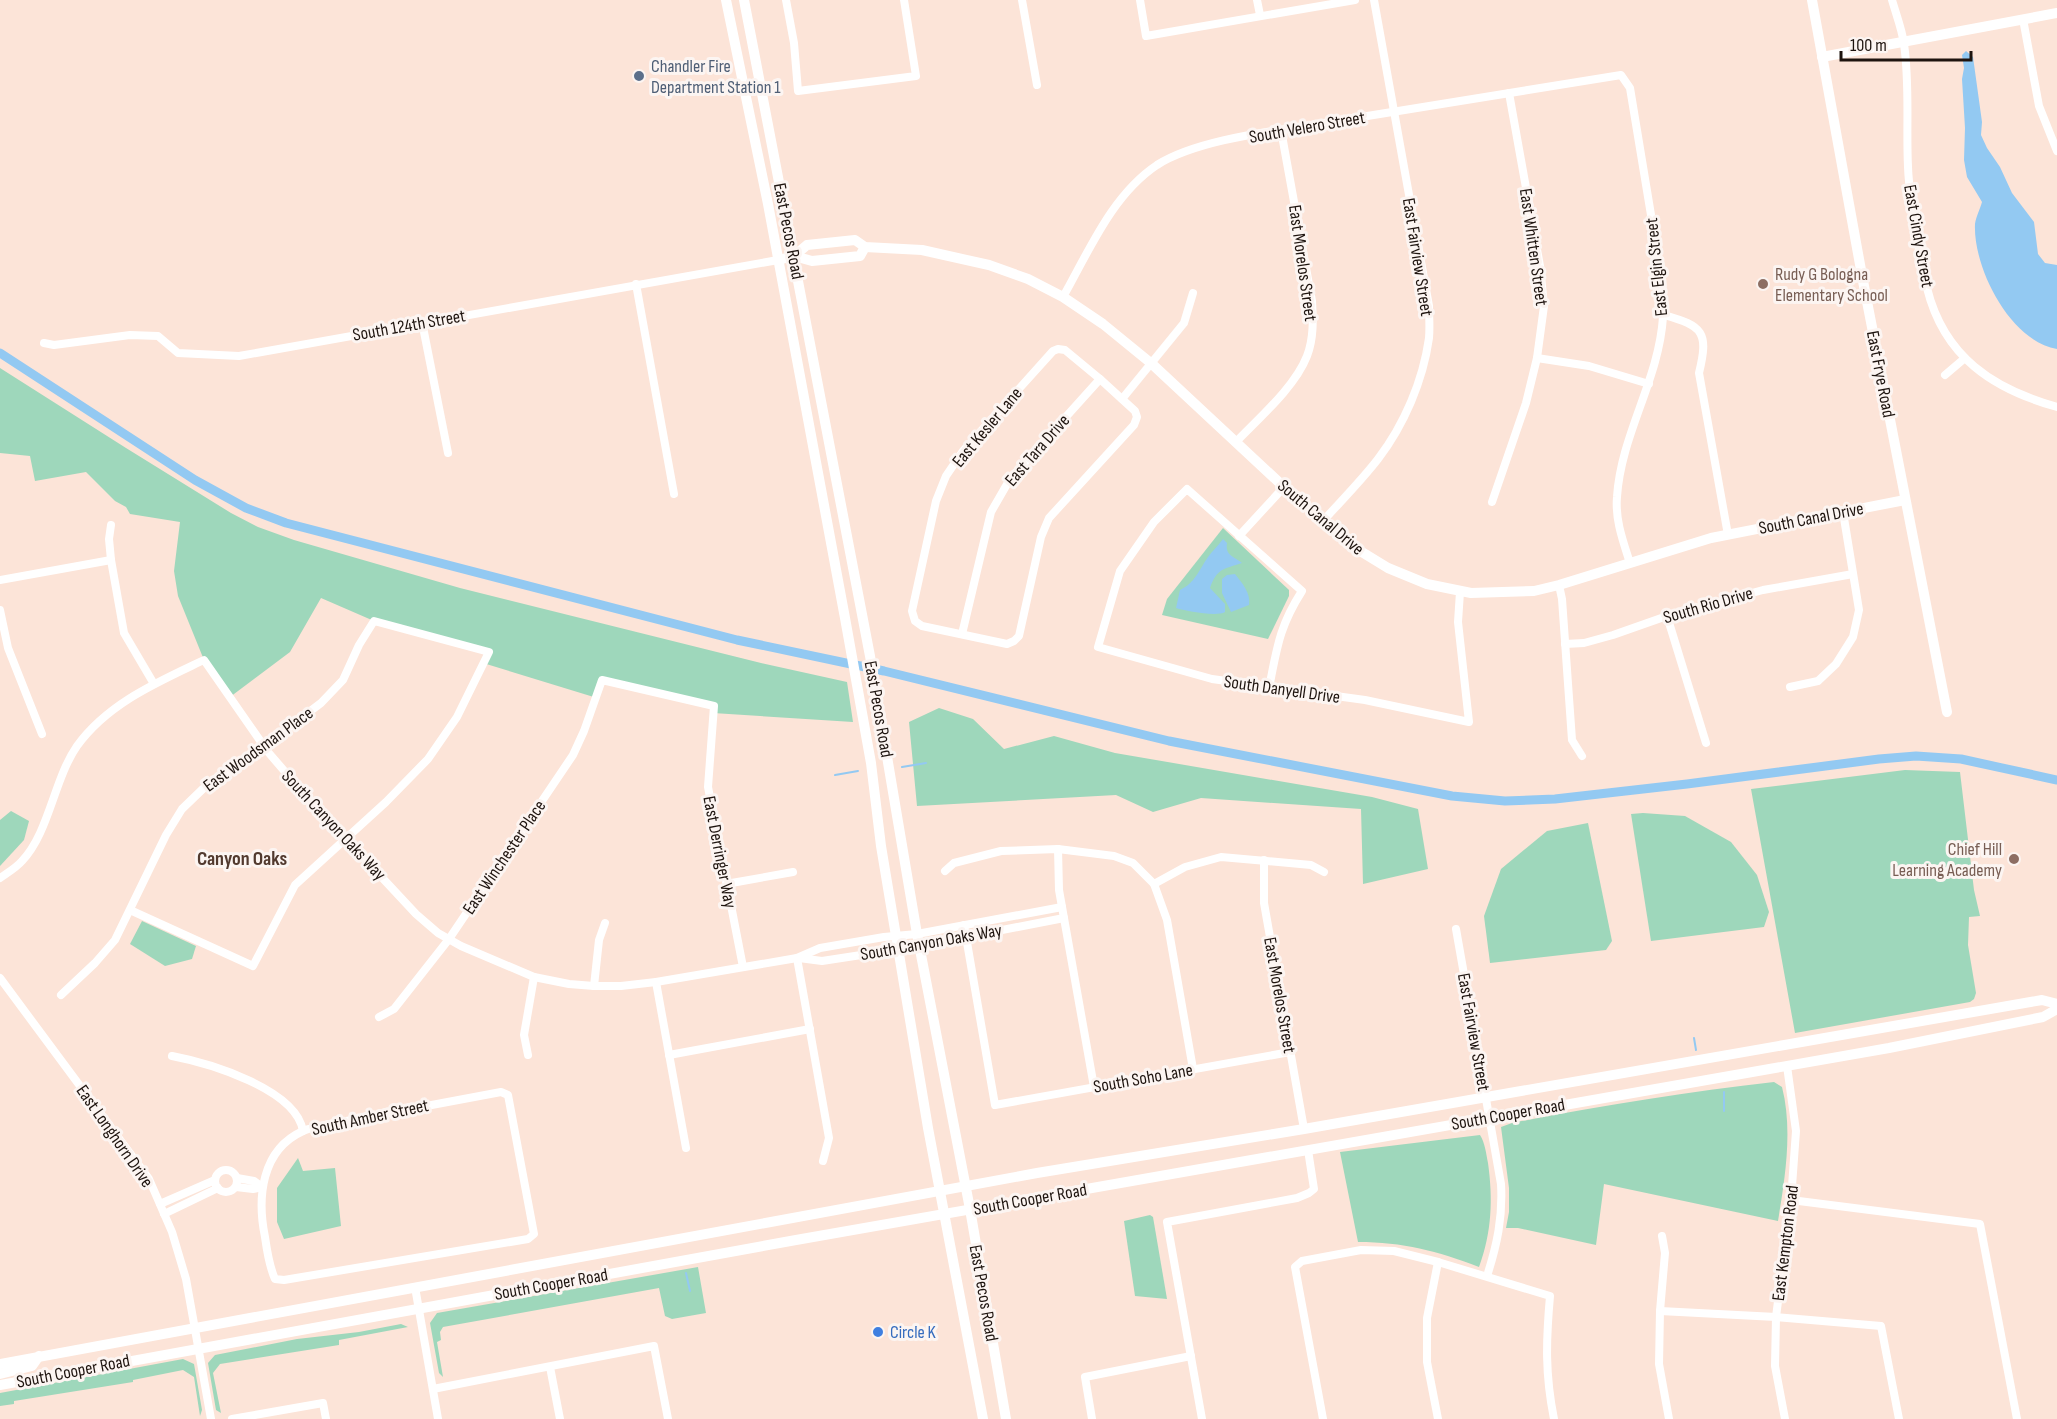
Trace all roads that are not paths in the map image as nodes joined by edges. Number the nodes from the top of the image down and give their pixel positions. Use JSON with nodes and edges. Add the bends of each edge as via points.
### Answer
{"nodes":[{"id":1,"x":726,"y":0,"type":"edge"},
{"id":2,"x":744,"y":0,"type":"edge"},
{"id":3,"x":786,"y":0,"type":"edge"},
{"id":4,"x":904,"y":0,"type":"edge"},
{"id":5,"x":1022,"y":0,"type":"edge"},
{"id":6,"x":1140,"y":0,"type":"edge"},
{"id":7,"x":1257,"y":0,"type":"edge"},
{"id":8,"x":1355,"y":0,"type":"edge"},
{"id":9,"x":1374,"y":0,"type":"edge"},
{"id":10,"x":1812,"y":0,"type":"edge"},
{"id":11,"x":1892,"y":0,"type":"edge"},
{"id":12,"x":2057,"y":13,"type":"edge"},
{"id":13,"x":1260,"y":15,"type":"junction"},
{"id":14,"x":2023,"y":20,"type":"junction"},
{"id":15,"x":1904,"y":41,"type":"junction"},
{"id":16,"x":1822,"y":57,"type":"junction"},
{"id":17,"x":1622,"y":75,"type":"joint"},
{"id":18,"x":1037,"y":85,"type":"dead end"},
{"id":19,"x":1509,"y":93,"type":"junction"},
{"id":20,"x":1394,"y":112,"type":"junction"},
{"id":21,"x":1281,"y":130,"type":"junction"},
{"id":22,"x":2057,"y":152,"type":"edge"},
{"id":23,"x":865,"y":247,"type":"junction"},
{"id":24,"x":794,"y":256,"type":"junction"},
{"id":25,"x":778,"y":260,"type":"junction"},
{"id":26,"x":636,"y":284,"type":"junction"},
{"id":27,"x":1193,"y":293,"type":"dead end"},
{"id":28,"x":1063,"y":297,"type":"junction"},
{"id":29,"x":1664,"y":315,"type":"junction"},
{"id":30,"x":422,"y":322,"type":"junction"},
{"id":31,"x":44,"y":343,"type":"dead end"},
{"id":32,"x":1538,"y":358,"type":"junction"},
{"id":33,"x":1965,"y":358,"type":"junction"},
{"id":34,"x":1152,"y":364,"type":"junction"},
{"id":35,"x":1945,"y":375,"type":"dead end"},
{"id":36,"x":1100,"y":379,"type":"junction"},
{"id":37,"x":1649,"y":384,"type":"junction"},
{"id":38,"x":1122,"y":399,"type":"junction"},
{"id":39,"x":2057,"y":407,"type":"edge"},
{"id":40,"x":1236,"y":442,"type":"junction"},
{"id":41,"x":448,"y":453,"type":"dead end"},
{"id":42,"x":1284,"y":487,"type":"junction"},
{"id":43,"x":674,"y":494,"type":"dead end"},
{"id":44,"x":1905,"y":500,"type":"junction"},
{"id":45,"x":1492,"y":502,"type":"dead end"},
{"id":46,"x":1843,"y":512,"type":"junction"},
{"id":47,"x":1323,"y":521,"type":"junction"},
{"id":48,"x":111,"y":525,"type":"dead end"},
{"id":49,"x":1728,"y":535,"type":"junction"},
{"id":50,"x":1239,"y":536,"type":"junction"},
{"id":51,"x":111,"y":560,"type":"junction"},
{"id":52,"x":1630,"y":563,"type":"junction"},
{"id":53,"x":1853,"y":574,"type":"junction"},
{"id":54,"x":0,"y":580,"type":"edge"},
{"id":55,"x":1560,"y":585,"type":"junction"},
{"id":56,"x":1460,"y":592,"type":"junction"},
{"id":57,"x":0,"y":610,"type":"edge"},
{"id":58,"x":1667,"y":616,"type":"junction"},
{"id":59,"x":962,"y":634,"type":"junction"},
{"id":60,"x":1565,"y":644,"type":"junction"},
{"id":61,"x":602,"y":680,"type":"joint"},
{"id":62,"x":154,"y":684,"type":"junction"},
{"id":63,"x":1790,"y":687,"type":"dead end"},
{"id":64,"x":1269,"y":688,"type":"junction"},
{"id":65,"x":1947,"y":712,"type":"dead end"},
{"id":66,"x":42,"y":734,"type":"dead end"},
{"id":67,"x":1706,"y":742,"type":"dead end"},
{"id":68,"x":264,"y":746,"type":"junction"},
{"id":69,"x":1582,"y":756,"type":"dead end"},
{"id":70,"x":346,"y":839,"type":"junction"},
{"id":71,"x":1058,"y":849,"type":"junction"},
{"id":72,"x":1264,"y":860,"type":"junction"},
{"id":73,"x":945,"y":871,"type":"dead end"},
{"id":74,"x":793,"y":872,"type":"dead end"},
{"id":75,"x":1324,"y":872,"type":"dead end"},
{"id":76,"x":0,"y":878,"type":"edge"},
{"id":77,"x":726,"y":884,"type":"junction"},
{"id":78,"x":1154,"y":884,"type":"junction"},
{"id":79,"x":1062,"y":907,"type":"junction"},
{"id":80,"x":130,"y":910,"type":"junction"},
{"id":81,"x":1064,"y":918,"type":"junction"},
{"id":82,"x":605,"y":923,"type":"dead end"},
{"id":83,"x":964,"y":925,"type":"junction"},
{"id":84,"x":1456,"y":929,"type":"dead end"},
{"id":85,"x":917,"y":934,"type":"junction"},
{"id":86,"x":896,"y":936,"type":"junction"},
{"id":87,"x":966,"y":937,"type":"junction"},
{"id":88,"x":448,"y":939,"type":"junction"},
{"id":89,"x":920,"y":946,"type":"junction"},
{"id":90,"x":899,"y":948,"type":"junction"},
{"id":91,"x":797,"y":958,"type":"junction"},
{"id":92,"x":743,"y":967,"type":"junction"},
{"id":93,"x":534,"y":977,"type":"junction"},
{"id":94,"x":0,"y":978,"type":"edge"},
{"id":95,"x":656,"y":982,"type":"junction"},
{"id":96,"x":594,"y":986,"type":"junction"},
{"id":97,"x":61,"y":995,"type":"dead end"},
{"id":98,"x":2057,"y":1004,"type":"edge"},
{"id":99,"x":2057,"y":1009,"type":"edge"},
{"id":100,"x":1989,"y":1010,"type":"junction"},
{"id":101,"x":379,"y":1017,"type":"dead end"},
{"id":102,"x":1992,"y":1028,"type":"junction"},
{"id":103,"x":810,"y":1029,"type":"junction"},
{"id":104,"x":1784,"y":1046,"type":"junction"},
{"id":105,"x":1290,"y":1052,"type":"junction"},
{"id":106,"x":669,"y":1055,"type":"junction"},
{"id":107,"x":172,"y":1056,"type":"dead end"},
{"id":108,"x":528,"y":1056,"type":"dead end"},
{"id":109,"x":1787,"y":1066,"type":"junction"},
{"id":110,"x":1193,"y":1069,"type":"junction"},
{"id":111,"x":1094,"y":1087,"type":"junction"},
{"id":112,"x":1486,"y":1097,"type":"junction"},
{"id":113,"x":1489,"y":1117,"type":"junction"},
{"id":114,"x":1304,"y":1129,"type":"junction"},
{"id":115,"x":303,"y":1131,"type":"junction"},
{"id":116,"x":686,"y":1148,"type":"dead end"},
{"id":117,"x":1308,"y":1150,"type":"junction"},
{"id":118,"x":823,"y":1161,"type":"dead end"},
{"id":119,"x":236,"y":1182,"type":"junction"},
{"id":120,"x":217,"y":1184,"type":"junction"},
{"id":121,"x":965,"y":1186,"type":"junction"},
{"id":122,"x":262,"y":1187,"type":"junction"},
{"id":123,"x":940,"y":1190,"type":"junction"},
{"id":124,"x":1791,"y":1200,"type":"junction"},
{"id":125,"x":160,"y":1204,"type":"junction"},
{"id":126,"x":970,"y":1209,"type":"junction"},
{"id":127,"x":164,"y":1214,"type":"junction"},
{"id":128,"x":945,"y":1214,"type":"junction"},
{"id":129,"x":1662,"y":1236,"type":"dead end"},
{"id":130,"x":1438,"y":1262,"type":"junction"},
{"id":131,"x":1487,"y":1276,"type":"junction"},
{"id":132,"x":416,"y":1287,"type":"junction"},
{"id":133,"x":419,"y":1308,"type":"junction"},
{"id":134,"x":1660,"y":1311,"type":"junction"},
{"id":135,"x":1776,"y":1317,"type":"junction"},
{"id":136,"x":195,"y":1328,"type":"junction"},
{"id":137,"x":198,"y":1347,"type":"junction"},
{"id":138,"x":39,"y":1356,"type":"junction"},
{"id":139,"x":1191,"y":1356,"type":"junction"},
{"id":140,"x":0,"y":1364,"type":"edge"},
{"id":141,"x":550,"y":1366,"type":"junction"},
{"id":142,"x":0,"y":1374,"type":"edge"},
{"id":143,"x":0,"y":1385,"type":"edge"},
{"id":144,"x":433,"y":1389,"type":"junction"},
{"id":145,"x":211,"y":1419,"type":"edge"},
{"id":146,"x":232,"y":1419,"type":"edge"},
{"id":147,"x":326,"y":1419,"type":"edge"},
{"id":148,"x":438,"y":1419,"type":"edge"},
{"id":149,"x":560,"y":1419,"type":"edge"},
{"id":150,"x":668,"y":1419,"type":"edge"},
{"id":151,"x":983,"y":1419,"type":"edge"},
{"id":152,"x":1006,"y":1419,"type":"edge"},
{"id":153,"x":1092,"y":1419,"type":"edge"},
{"id":154,"x":1202,"y":1419,"type":"edge"},
{"id":155,"x":1323,"y":1419,"type":"edge"},
{"id":156,"x":1437,"y":1419,"type":"edge"},
{"id":157,"x":1554,"y":1419,"type":"edge"},
{"id":158,"x":1669,"y":1419,"type":"edge"},
{"id":159,"x":1785,"y":1419,"type":"edge"},
{"id":160,"x":1899,"y":1419,"type":"edge"},
{"id":161,"x":2017,"y":1419,"type":"edge"}],
"edges":[{"from":1,"to":25,"type":"main road","name":"East Pecos Road"},
{"from":2,"to":24,"type":"main road","name":"East Pecos Road"},
{"from":3,"to":4,"type":"street","via":[[798,91],[916,76]]},
{"from":5,"to":18,"type":"street"},
{"from":6,"to":13,"type":"street","via":[[1146,36]]},
{"from":7,"to":13,"type":"street"},
{"from":8,"to":13,"type":"street"},
{"from":9,"to":20,"type":"street","name":"East Fairview Street"},
{"from":10,"to":16,"type":"main road","name":"East Frye Road"},
{"from":11,"to":15,"type":"street","name":"East Cindy Street"},
{"from":12,"to":14,"type":"main road"},
{"from":14,"to":15,"type":"main road"},
{"from":14,"to":22,"type":"street","via":[[2039,106]]},
{"from":15,"to":16,"type":"main road"},
{"from":15,"to":33,"type":"street","name":"East Cindy Street","via":[[1910,196],[1927,289],[1936,314]]},
{"from":16,"to":44,"type":"main road","name":"East Frye Road"},
{"from":17,"to":19,"type":"street","name":"South Velero Street"},
{"from":17,"to":29,"type":"street","name":"East Elgin Street","via":[[1630,88]]},
{"from":19,"to":20,"type":"street","name":"South Velero Street"},
{"from":19,"to":32,"type":"street","name":"East Whitten Street","via":[[1540,266],[1544,306]]},
{"from":20,"to":21,"type":"street","name":"South Velero Street"},
{"from":20,"to":47,"type":"street","name":"East Fairview Street","via":[[1429,306],[1429,337],[1423,368],[1397,431]]},
{"from":21,"to":28,"type":"street","name":"South Velero Street","via":[[1184,151],[1157,165],[1114,207]]},
{"from":21,"to":40,"type":"street","name":"East Morelos Street","via":[[1312,301],[1313,326],[1307,356],[1295,377]]},
{"from":23,"to":24,"type":"main road","name":"South Canal Drive","via":[[860,256],[812,261]]},
{"from":23,"to":24,"type":"main road","name":"South Canal Drive","via":[[855,240],[831,241],[807,245]]},
{"from":23,"to":28,"type":"main road","name":"South Canal Drive","via":[[922,250],[971,260],[1028,279]]},
{"from":24,"to":25,"type":"main road"},
{"from":24,"to":85,"type":"main road","name":"East Pecos Road","via":[[870,656]]},
{"from":25,"to":26,"type":"street","name":"South 124th Street"},
{"from":25,"to":86,"type":"main road","name":"East Pecos Road","via":[[871,763]]},
{"from":26,"to":30,"type":"street","name":"South 124th Street"},
{"from":26,"to":43,"type":"street"},
{"from":27,"to":34,"type":"street","via":[[1184,323]]},
{"from":28,"to":34,"type":"main road","name":"South Canal Drive"},
{"from":29,"to":37,"type":"street","name":"East Elgin Street"},
{"from":29,"to":49,"type":"street","via":[[1696,327],[1704,344],[1699,374]]},
{"from":30,"to":31,"type":"street","name":"South 124th Street","via":[[239,356],[178,353],[158,336]]},
{"from":30,"to":41,"type":"street"},
{"from":32,"to":37,"type":"street","via":[[1589,366]]},
{"from":32,"to":45,"type":"street","name":"East Whitten Street"},
{"from":33,"to":35,"type":"street"},
{"from":33,"to":39,"type":"street","name":"East Cindy Street","via":[[2002,387]]},
{"from":34,"to":38,"type":"street"},
{"from":34,"to":40,"type":"main road","name":"South Canal Drive"},
{"from":36,"to":38,"type":"street"},
{"from":36,"to":59,"type":"street","name":"East Tara Drive","via":[[998,497]]},
{"from":36,"to":59,"type":"street","name":"East Kesler Lane","via":[[1065,350],[1053,351],[963,451],[946,476],[936,501],[912,611],[915,621],[922,626]]},
{"from":37,"to":52,"type":"street","name":"East Elgin Street","via":[[1619,474],[1616,498],[1618,527]]},
{"from":38,"to":59,"type":"street","via":[[1135,411],[1134,424],[1049,518],[1041,537],[1019,636],[1006,644]]},
{"from":40,"to":42,"type":"main road","name":"South Canal Drive"},
{"from":42,"to":47,"type":"main road","name":"South Canal Drive"},
{"from":42,"to":50,"type":"street"},
{"from":44,"to":46,"type":"main road","name":"South Canal Drive"},
{"from":44,"to":65,"type":"main road","name":"East Frye Road"},
{"from":46,"to":49,"type":"main road","name":"South Canal Drive"},
{"from":46,"to":53,"type":"street"},
{"from":47,"to":56,"type":"main road","name":"South Canal Drive","via":[[1352,546],[1388,568]]},
{"from":48,"to":51,"type":"street"},
{"from":49,"to":52,"type":"main road","name":"South Canal Drive"},
{"from":50,"to":64,"type":"street","via":[[1302,591],[1280,633]]},
{"from":50,"to":64,"type":"street","name":"South Danyell Drive","via":[[1187,489],[1154,522],[1120,571],[1098,647],[1212,680]]},
{"from":51,"to":54,"type":"street"},
{"from":51,"to":62,"type":"street","via":[[124,633]]},
{"from":52,"to":55,"type":"main road","name":"South Canal Drive"},
{"from":53,"to":58,"type":"street","name":"South Rio Drive","via":[[1763,590]]},
{"from":53,"to":63,"type":"street","via":[[1859,610],[1853,637],[1836,664],[1818,681]]},
{"from":55,"to":56,"type":"main road","name":"South Canal Drive","via":[[1521,593]]},
{"from":55,"to":60,"type":"street"},
{"from":56,"to":64,"type":"street","name":"South Danyell Drive","via":[[1458,622],[1469,723],[1365,700]]},
{"from":57,"to":66,"type":"street","via":[[8,648]]},
{"from":58,"to":60,"type":"street","name":"South Rio Drive","via":[[1584,643]]},
{"from":58,"to":67,"type":"street"},
{"from":60,"to":69,"type":"street","via":[[1572,740]]},
{"from":61,"to":77,"type":"street","name":"East Derringer Way","via":[[714,706],[708,787]]},
{"from":61,"to":88,"type":"street","name":"East Winchester Place","via":[[573,755]]},
{"from":62,"to":68,"type":"street","name":"South Canyon Oaks Way","via":[[204,660]]},
{"from":62,"to":76,"type":"street","name":"South Canyon Oaks Way","via":[[117,706],[76,747],[36,838],[22,861]]},
{"from":68,"to":70,"type":"street","name":"South Canyon Oaks Way"},
{"from":68,"to":70,"type":"street","name":"East Woodsman Place","via":[[321,703],[343,680],[374,621],[489,652],[457,717],[428,759]]},
{"from":68,"to":80,"type":"street","name":"East Woodsman Place","via":[[210,782],[182,809]]},
{"from":70,"to":80,"type":"street","via":[[295,885],[253,966]]},
{"from":70,"to":88,"type":"street","name":"South Canyon Oaks Way","via":[[416,914]]},
{"from":71,"to":73,"type":"street","via":[[1001,851],[954,862]]},
{"from":71,"to":78,"type":"street","via":[[1114,856],[1132,863]]},
{"from":71,"to":79,"type":"street"},
{"from":72,"to":75,"type":"street","via":[[1311,865]]},
{"from":72,"to":78,"type":"street","via":[[1221,857],[1185,867]]},
{"from":72,"to":105,"type":"street","name":"East Morelos Street","via":[[1264,903]]},
{"from":74,"to":77,"type":"street"},
{"from":77,"to":92,"type":"street","name":"East Derringer Way"},
{"from":78,"to":110,"type":"street","via":[[1167,920]]},
{"from":79,"to":81,"type":"street"},
{"from":79,"to":83,"type":"street","name":"South Canyon Oaks Way"},
{"from":80,"to":97,"type":"street","name":"East Woodsman Place","via":[[115,940]]},
{"from":81,"to":87,"type":"street","name":"South Canyon Oaks Way"},
{"from":81,"to":111,"type":"street"},
{"from":82,"to":96,"type":"street"},
{"from":83,"to":85,"type":"street","name":"South Canyon Oaks Way"},
{"from":83,"to":87,"type":"street"},
{"from":84,"to":112,"type":"street","name":"East Fairview Street"},
{"from":85,"to":86,"type":"street","name":"South Canyon Oaks Way"},
{"from":85,"to":89,"type":"main road","name":"East Pecos Road"},
{"from":86,"to":90,"type":"main road","name":"East Pecos Road"},
{"from":86,"to":91,"type":"street","name":"South Canyon Oaks Way","via":[[820,948]]},
{"from":87,"to":89,"type":"street","name":"South Canyon Oaks Way"},
{"from":87,"to":111,"type":"street","name":"South Soho Lane","via":[[995,1105]]},
{"from":88,"to":93,"type":"street","name":"South Canyon Oaks Way"},
{"from":88,"to":101,"type":"street","name":"East Winchester Place","via":[[394,1009]]},
{"from":89,"to":90,"type":"street","name":"South Canyon Oaks Way"},
{"from":89,"to":121,"type":"main road","name":"East Pecos Road"},
{"from":90,"to":91,"type":"street","name":"South Canyon Oaks Way","via":[[822,961]]},
{"from":90,"to":123,"type":"main road","name":"East Pecos Road"},
{"from":91,"to":92,"type":"street","name":"South Canyon Oaks Way"},
{"from":91,"to":103,"type":"street"},
{"from":92,"to":95,"type":"street","name":"South Canyon Oaks Way"},
{"from":93,"to":96,"type":"street","name":"South Canyon Oaks Way"},
{"from":93,"to":108,"type":"street","via":[[524,1035]]},
{"from":94,"to":125,"type":"street","name":"East Longhorn Drive","via":[[149,1179]]},
{"from":95,"to":96,"type":"street","name":"South Canyon Oaks Way"},
{"from":95,"to":106,"type":"street"},
{"from":98,"to":100,"type":"main road","name":"South Cooper Road","via":[[2042,1000]]},
{"from":99,"to":102,"type":"main road","name":"South Cooper Road","via":[[2043,1017]]},
{"from":100,"to":102,"type":"main road"},
{"from":100,"to":104,"type":"main road","name":"South Cooper Road"},
{"from":102,"to":109,"type":"main road","name":"South Cooper Road"},
{"from":103,"to":106,"type":"street"},
{"from":103,"to":118,"type":"street","via":[[829,1138]]},
{"from":104,"to":109,"type":"main road"},
{"from":104,"to":112,"type":"main road","name":"South Cooper Road"},
{"from":105,"to":110,"type":"street","name":"South Soho Lane"},
{"from":105,"to":114,"type":"street","name":"East Morelos Street"},
{"from":106,"to":116,"type":"street"},
{"from":107,"to":115,"type":"street","via":[[237,1076],[277,1096],[301,1120]]},
{"from":109,"to":113,"type":"main road","name":"South Cooper Road"},
{"from":109,"to":124,"type":"street","name":"East Kempton Road","via":[[1796,1131]]},
{"from":110,"to":111,"type":"street","name":"South Soho Lane"},
{"from":112,"to":113,"type":"street","name":"East Fairview Street"},
{"from":112,"to":114,"type":"main road","name":"South Cooper Road"},
{"from":113,"to":117,"type":"main road","name":"South Cooper Road"},
{"from":113,"to":131,"type":"street","name":"East Fairview Street","via":[[1502,1198],[1498,1241]]},
{"from":114,"to":121,"type":"main road","name":"South Cooper Road"},
{"from":115,"to":122,"type":"street","name":"South Amber Street","via":[[279,1148],[266,1169]]},
{"from":115,"to":122,"type":"street","name":"South Amber Street","via":[[501,1092],[508,1095],[534,1234],[528,1239],[463,1251],[275,1279],[263,1230]]},
{"from":117,"to":126,"type":"main road","name":"South Cooper Road"},
{"from":117,"to":139,"type":"street","via":[[1314,1189],[1310,1193],[1167,1222]]},
{"from":119,"to":120,"type":"street","via":[[229,1192],[221,1191]]},
{"from":119,"to":120,"type":"street","via":[[232,1172],[223,1171],[217,1176]]},
{"from":119,"to":122,"type":"street","via":[[253,1189]]},
{"from":120,"to":125,"type":"street"},
{"from":120,"to":127,"type":"street"},
{"from":121,"to":123,"type":"main road","name":"South Cooper Road"},
{"from":121,"to":126,"type":"main road","name":"East Pecos Road"},
{"from":123,"to":128,"type":"main road","name":"East Pecos Road"},
{"from":123,"to":132,"type":"main road","name":"South Cooper Road"},
{"from":124,"to":135,"type":"street","name":"East Kempton Road"},
{"from":124,"to":161,"type":"street","via":[[1980,1224]]},
{"from":125,"to":127,"type":"street","name":"East Longhorn Drive"},
{"from":126,"to":128,"type":"main road","name":"South Cooper Road"},
{"from":126,"to":152,"type":"main road","name":"East Pecos Road"},
{"from":127,"to":136,"type":"street","name":"East Longhorn Drive","via":[[186,1279]]},
{"from":128,"to":133,"type":"main road","name":"South Cooper Road"},
{"from":128,"to":151,"type":"main road","name":"East Pecos Road"},
{"from":129,"to":134,"type":"street","via":[[1665,1253]]},
{"from":130,"to":131,"type":"street"},
{"from":130,"to":155,"type":"street","via":[[1394,1251],[1361,1250],[1302,1261],[1295,1267]]},
{"from":130,"to":156,"type":"street","via":[[1426,1318],[1427,1362]]},
{"from":131,"to":157,"type":"street","via":[[1550,1296],[1546,1342]]},
{"from":132,"to":133,"type":"street"},
{"from":132,"to":136,"type":"main road","name":"South Cooper Road"},
{"from":133,"to":137,"type":"main road","name":"South Cooper Road"},
{"from":133,"to":144,"type":"street"},
{"from":134,"to":135,"type":"street"},
{"from":134,"to":158,"type":"street","via":[[1659,1364]]},
{"from":135,"to":159,"type":"street","name":"East Kempton Road","via":[[1775,1366]]},
{"from":135,"to":160,"type":"street","via":[[1881,1326]]},
{"from":136,"to":137,"type":"street","name":"East Longhorn Drive"},
{"from":136,"to":138,"type":"main road","name":"South Cooper Road"},
{"from":137,"to":143,"type":"main road","name":"South Cooper Road"},
{"from":137,"to":145,"type":"street","name":"East Longhorn Drive"},
{"from":138,"to":140,"type":"main road","name":"South Cooper Road"},
{"from":138,"to":142,"type":"main road","via":[[32,1366]]},
{"from":139,"to":153,"type":"street","via":[[1085,1377]]},
{"from":139,"to":154,"type":"street"},
{"from":141,"to":144,"type":"street"},
{"from":141,"to":149,"type":"street"},
{"from":141,"to":150,"type":"street","via":[[654,1346]]},
{"from":144,"to":148,"type":"street"},
{"from":146,"to":147,"type":"street","via":[[323,1403]]}]}
